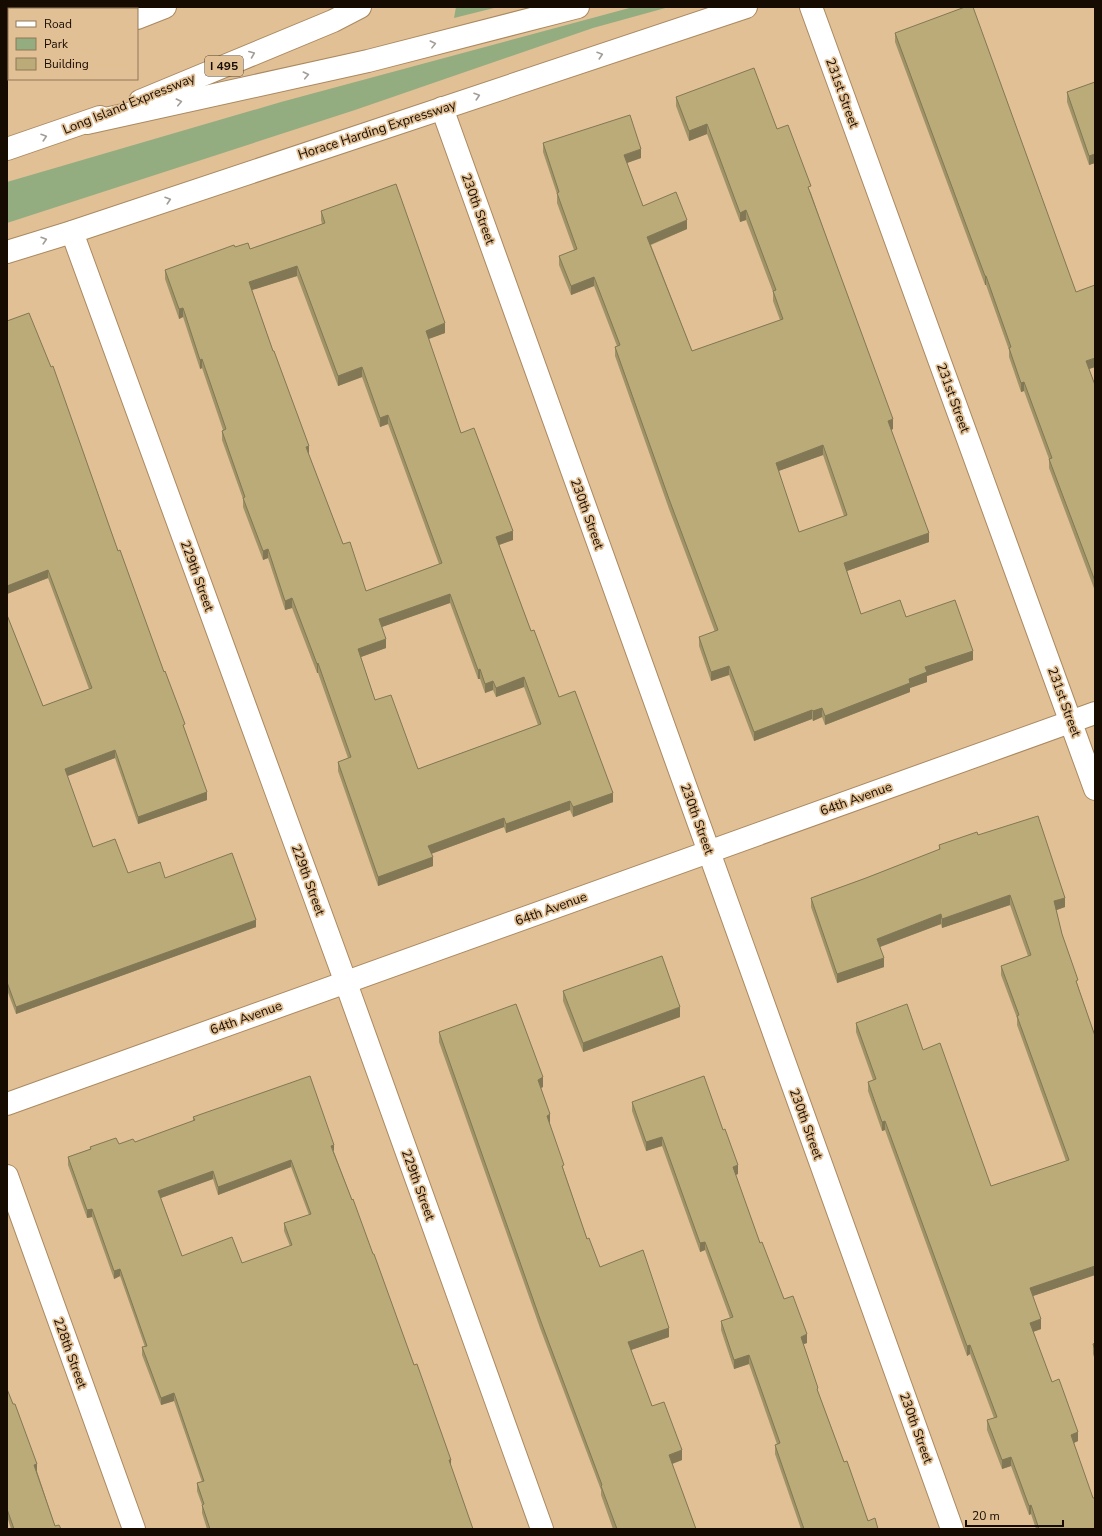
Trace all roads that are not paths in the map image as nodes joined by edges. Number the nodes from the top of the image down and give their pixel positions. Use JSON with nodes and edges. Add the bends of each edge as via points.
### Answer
{"nodes":[{"id":1,"x":165,"y":7,"type":"edge"},
{"id":2,"x":360,"y":7,"type":"edge"},
{"id":3,"x":578,"y":7,"type":"edge"},
{"id":4,"x":746,"y":7,"type":"edge"},
{"id":5,"x":811,"y":7,"type":"edge"},
{"id":6,"x":138,"y":18,"type":"edge"},
{"id":7,"x":442,"y":108,"type":"junction"},
{"id":8,"x":87,"y":123,"type":"junction"},
{"id":9,"x":7,"y":149,"type":"edge"},
{"id":10,"x":72,"y":232,"type":"junction"},
{"id":11,"x":7,"y":252,"type":"edge"},
{"id":12,"x":1095,"y":713,"type":"edge"},
{"id":13,"x":1071,"y":722,"type":"junction"},
{"id":14,"x":1095,"y":789,"type":"edge"},
{"id":15,"x":708,"y":852,"type":"junction"},
{"id":16,"x":346,"y":983,"type":"junction"},
{"id":17,"x":7,"y":1104,"type":"edge"},
{"id":18,"x":7,"y":1176,"type":"edge"},
{"id":19,"x":134,"y":1529,"type":"edge"},
{"id":20,"x":542,"y":1529,"type":"edge"},
{"id":21,"x":952,"y":1529,"type":"edge"}],
"edges":[{"from":1,"to":6,"type":"main road"},
{"from":8,"to":2,"type":"main road","name":"Long Island Expressway","number":"I 495","one_way":true,"via":[[333,21]]},
{"from":8,"to":3,"type":"main road","one_way":true,"via":[[368,61]]},
{"from":7,"to":4,"type":"main road","name":"Horace Harding Expressway","one_way":true},
{"from":5,"to":13,"type":"main road","name":"231st Street"},
{"from":10,"to":7,"type":"main road","name":"Horace Harding Expressway","one_way":true},
{"from":7,"to":15,"type":"main road","name":"230th Street"},
{"from":9,"to":8,"type":"main road","name":"Long Island Expressway","number":"I 495","one_way":true},
{"from":11,"to":10,"type":"main road","name":"Horace Harding Expressway","one_way":true},
{"from":10,"to":16,"type":"main road","name":"229th Street"},
{"from":12,"to":13,"type":"main road","name":"64th Avenue"},
{"from":13,"to":14,"type":"main road","name":"231st Street"},
{"from":13,"to":15,"type":"main road","name":"64th Avenue"},
{"from":15,"to":16,"type":"main road","name":"64th Avenue"},
{"from":15,"to":21,"type":"main road","name":"230th Street"},
{"from":16,"to":17,"type":"main road","name":"64th Avenue"},
{"from":16,"to":20,"type":"main road","name":"229th Street"},
{"from":18,"to":19,"type":"main road","name":"228th Street"}]}
